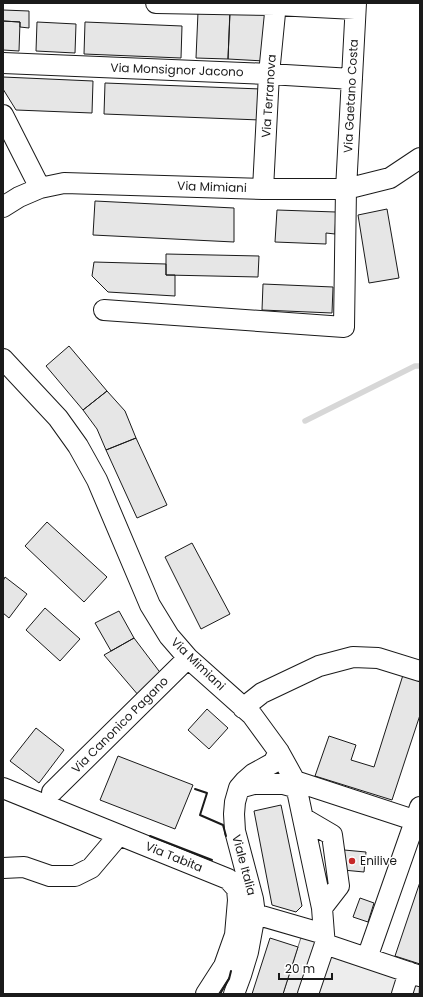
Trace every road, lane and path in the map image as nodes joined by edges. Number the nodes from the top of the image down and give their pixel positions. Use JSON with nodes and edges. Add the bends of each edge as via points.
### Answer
{"nodes":[{"id":1,"x":156,"y":3,"type":"edge"},
{"id":2,"x":276,"y":4,"type":"edge"},
{"id":3,"x":356,"y":6,"type":"edge"},
{"id":4,"x":3,"y":63,"type":"edge"},
{"id":5,"x":269,"y":74,"type":"junction"},
{"id":6,"x":352,"y":79,"type":"junction"},
{"id":7,"x":3,"y":115,"type":"edge"},
{"id":8,"x":420,"y":158,"type":"edge"},
{"id":9,"x":40,"y":188,"type":"junction"},
{"id":10,"x":263,"y":188,"type":"junction"},
{"id":11,"x":346,"y":189,"type":"junction"},
{"id":12,"x":3,"y":208,"type":"edge"},
{"id":13,"x":104,"y":310,"type":"dead end"},
{"id":14,"x":3,"y":359,"type":"edge"},
{"id":15,"x":188,"y":658,"type":"junction"},
{"id":16,"x":420,"y":670,"type":"edge"},
{"id":17,"x":243,"y":708,"type":"junction"},
{"id":18,"x":279,"y":752,"type":"junction"},
{"id":19,"x":296,"y":784,"type":"junction"},
{"id":20,"x":3,"y":788,"type":"edge"},
{"id":21,"x":239,"y":788,"type":"junction"},
{"id":22,"x":52,"y":792,"type":"dead end"},
{"id":23,"x":418,"y":816,"type":"edge"},
{"id":24,"x":119,"y":835,"type":"junction"},
{"id":25,"x":3,"y":868,"type":"edge"},
{"id":26,"x":255,"y":914,"type":"junction"},
{"id":27,"x":324,"y":939,"type":"junction"},
{"id":28,"x":367,"y":958,"type":"junction"},
{"id":29,"x":415,"y":974,"type":"edge"},
{"id":30,"x":206,"y":994,"type":"edge"},
{"id":31,"x":234,"y":994,"type":"edge"},
{"id":32,"x":308,"y":994,"type":"edge"},
{"id":33,"x":402,"y":994,"type":"edge"}],
"edges":[{"from":1,"to":2,"type":"street"},
{"from":2,"to":3,"type":"street"},
{"from":2,"to":5,"type":"street","name":"Via Terranova"},
{"from":3,"to":6,"type":"street","name":"Via Gaetano Costa"},
{"from":4,"to":5,"type":"street","name":"Via Monsignor Jacono"},
{"from":5,"to":6,"type":"street","name":"Via Monsignor Jacono"},
{"from":5,"to":10,"type":"street","name":"Via Terranova"},
{"from":6,"to":11,"type":"street","name":"Via Gaetano Costa"},
{"from":7,"to":9,"type":"street"},
{"from":8,"to":11,"type":"street","name":"Via Mimiani","via":[[390,178]]},
{"from":9,"to":10,"type":"street","name":"Via Mimiani","via":[[64,183]]},
{"from":9,"to":12,"type":"street","name":"Via Mimiani","via":[[18,197]]},
{"from":10,"to":11,"type":"street","name":"Via Mimiani"},
{"from":11,"to":13,"type":"street","name":"Via Gaetano Costa","via":[[344,327]]},
{"from":14,"to":15,"type":"street","name":"Via Mimiani","via":[[58,418],[78,446],[97,480],[150,605],[169,636]]},
{"from":15,"to":17,"type":"street","name":"Via Mimiani"},
{"from":15,"to":22,"type":"street","name":"Via Canonico Pagano"},
{"from":16,"to":17,"type":"street","via":[[378,658],[353,657],[320,666],[262,693]]},
{"from":17,"to":18,"type":"street","name":"Via Mimiani","via":[[252,715]]},
{"from":18,"to":19,"type":"street","name":"Via Mimiani"},
{"from":18,"to":21,"type":"street","via":[[273,763],[253,774]]},
{"from":19,"to":21,"type":"street","via":[[254,784]]},
{"from":19,"to":23,"type":"street"},
{"from":19,"to":27,"type":"street","name":"Via Mimiani","via":[[322,908]]},
{"from":20,"to":24,"type":"street","name":"Via Tabita"},
{"from":21,"to":26,"type":"street","name":"Viale Italia","via":[[235,802],[235,831]]},
{"from":23,"to":28,"type":"street"},
{"from":24,"to":25,"type":"street","via":[[91,868],[75,876],[50,876],[24,867]]},
{"from":24,"to":30,"type":"street","name":"Via Tabita","via":[[228,879],[237,889],[235,935],[224,966]]},
{"from":26,"to":27,"type":"street"},
{"from":26,"to":31,"type":"street","name":"Viale Italia","via":[[248,952]]},
{"from":27,"to":28,"type":"street"},
{"from":27,"to":32,"type":"street"},
{"from":28,"to":29,"type":"street"},
{"from":29,"to":33,"type":"street"}]}
